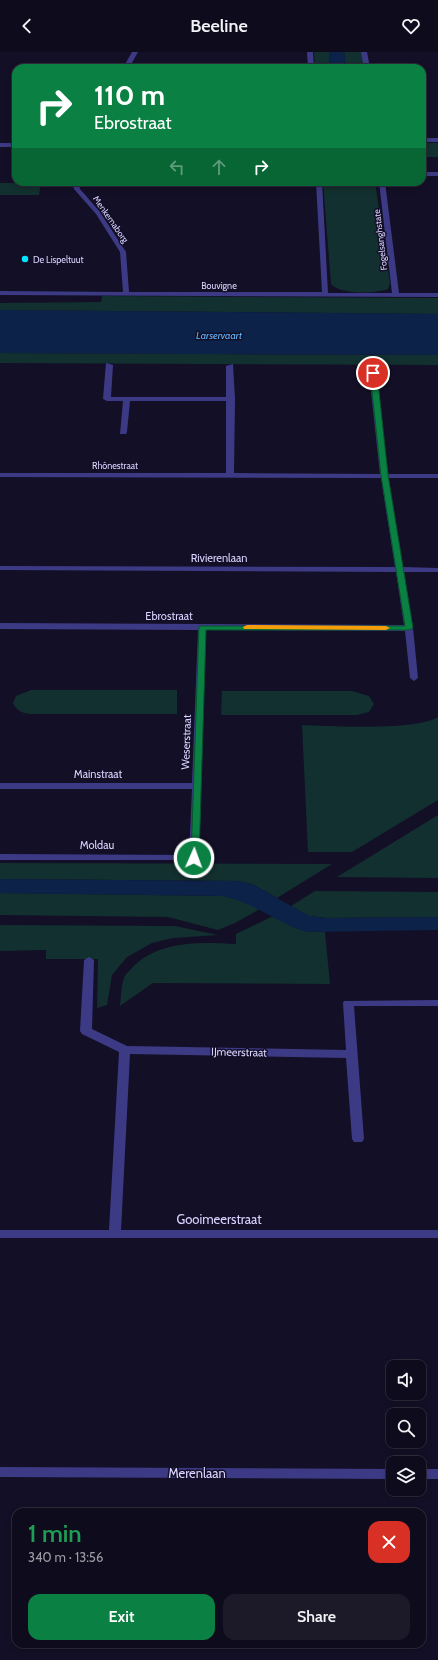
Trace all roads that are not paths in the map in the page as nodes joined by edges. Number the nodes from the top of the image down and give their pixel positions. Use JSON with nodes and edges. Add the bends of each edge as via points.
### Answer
{"nodes":[{"id":1,"x":135,"y":52,"type":"edge"},
{"id":2,"x":310,"y":52,"type":"edge"},
{"id":3,"x":364,"y":52,"type":"edge"},
{"id":4,"x":128,"y":64,"type":"edge"},
{"id":5,"x":311,"y":64,"type":"edge"},
{"id":6,"x":366,"y":64,"type":"edge"},
{"id":7,"x":426,"y":140,"type":"edge"},
{"id":8,"x":438,"y":140,"type":"edge"},
{"id":9,"x":0,"y":145,"type":"edge"},
{"id":10,"x":12,"y":145,"type":"edge"},
{"id":11,"x":426,"y":174,"type":"edge"},
{"id":12,"x":438,"y":174,"type":"edge"},
{"id":13,"x":76,"y":186,"type":"edge"},
{"id":14,"x":319,"y":186,"type":"edge"},
{"id":15,"x":382,"y":186,"type":"edge"},
{"id":16,"x":0,"y":293,"type":"edge"},
{"id":17,"x":126,"y":294,"type":"junction"},
{"id":18,"x":326,"y":294,"type":"junction"},
{"id":19,"x":396,"y":295,"type":"junction"},
{"id":20,"x":438,"y":295,"type":"edge"},
{"id":21,"x":109,"y":365,"type":"dead end"},
{"id":22,"x":230,"y":366,"type":"dead end"},
{"id":23,"x":373,"y":373,"type":"dead end"},
{"id":24,"x":127,"y":399,"type":"junction"},
{"id":25,"x":231,"y":399,"type":"junction"},
{"id":26,"x":123,"y":432,"type":"dead end"},
{"id":27,"x":0,"y":474,"type":"edge"},
{"id":28,"x":230,"y":475,"type":"junction"},
{"id":29,"x":384,"y":475,"type":"junction"},
{"id":30,"x":438,"y":476,"type":"edge"},
{"id":31,"x":0,"y":568,"type":"edge"},
{"id":32,"x":399,"y":570,"type":"junction"},
{"id":33,"x":438,"y":570,"type":"edge"},
{"id":34,"x":0,"y":626,"type":"edge"},
{"id":35,"x":202,"y":627,"type":"junction"},
{"id":36,"x":409,"y":628,"type":"junction"},
{"id":37,"x":414,"y":678,"type":"dead end"},
{"id":38,"x":0,"y":786,"type":"edge"},
{"id":39,"x":196,"y":786,"type":"junction"},
{"id":40,"x":0,"y":857,"type":"edge"},
{"id":41,"x":194,"y":858,"type":"joint"},
{"id":42,"x":89,"y":960,"type":"dead end"},
{"id":43,"x":438,"y":1004,"type":"edge"},
{"id":44,"x":125,"y":1050,"type":"junction"},
{"id":45,"x":353,"y":1054,"type":"junction"},
{"id":46,"x":358,"y":1138,"type":"dead end"},
{"id":47,"x":0,"y":1234,"type":"edge"},
{"id":48,"x":115,"y":1234,"type":"junction"},
{"id":49,"x":438,"y":1234,"type":"edge"},
{"id":50,"x":0,"y":1472,"type":"edge"},
{"id":51,"x":386,"y":1474,"type":"edge"},
{"id":52,"x":426,"y":1474,"type":"edge"},
{"id":53,"x":438,"y":1474,"type":"edge"}],
"edges":[{"from":1,"to":4,"type":"street"},
{"from":2,"to":5,"type":"street"},
{"from":3,"to":6,"type":"street"},
{"from":7,"to":8,"type":"street"},
{"from":9,"to":10,"type":"street"},
{"from":11,"to":12,"type":"street"},
{"from":13,"to":17,"type":"street","name":"Menkemaborg","via":[[98,213],[123,252]]},
{"from":14,"to":18,"type":"street"},
{"from":15,"to":19,"type":"street","name":"Fogelsanghstate"},
{"from":16,"to":17,"type":"street","name":"Bouvigne"},
{"from":17,"to":18,"type":"street","name":"Bouvigne"},
{"from":18,"to":19,"type":"street","name":"Bouvigne"},
{"from":19,"to":20,"type":"street","name":"Bouvigne"},
{"from":21,"to":24,"type":"street","via":[[106,399]]},
{"from":22,"to":25,"type":"street"},
{"from":23,"to":29,"type":"street"},
{"from":24,"to":25,"type":"street"},
{"from":24,"to":26,"type":"street"},
{"from":25,"to":28,"type":"street"},
{"from":27,"to":28,"type":"street","name":"Rhônestraat"},
{"from":28,"to":29,"type":"street","name":"Rhônestraat"},
{"from":29,"to":30,"type":"street","name":"Rhônestraat"},
{"from":29,"to":32,"type":"street"},
{"from":31,"to":32,"type":"street","name":"Rivierenlaan"},
{"from":32,"to":33,"type":"street","name":"Rivierenlaan"},
{"from":32,"to":36,"type":"street"},
{"from":34,"to":35,"type":"street","name":"Ebrostraat"},
{"from":35,"to":36,"type":"street","name":"Ebrostraat"},
{"from":35,"to":39,"type":"street","name":"Weserstraat"},
{"from":36,"to":37,"type":"street"},
{"from":38,"to":39,"type":"street","name":"Mainstraat"},
{"from":39,"to":41,"type":"street","name":"Weserstraat"},
{"from":40,"to":41,"type":"street","name":"Moldau"},
{"from":42,"to":44,"type":"street","name":"IJmeerstraat","via":[[86,1030]]},
{"from":43,"to":45,"type":"street","via":[[348,1003]]},
{"from":44,"to":45,"type":"street","name":"IJmeerstraat"},
{"from":44,"to":48,"type":"street"},
{"from":45,"to":46,"type":"street"},
{"from":47,"to":48,"type":"street","name":"Gooimeerstraat"},
{"from":48,"to":49,"type":"street","name":"Gooimeerstraat"},
{"from":50,"to":51,"type":"street","name":"Merenlaan"},
{"from":52,"to":53,"type":"street"}]}
